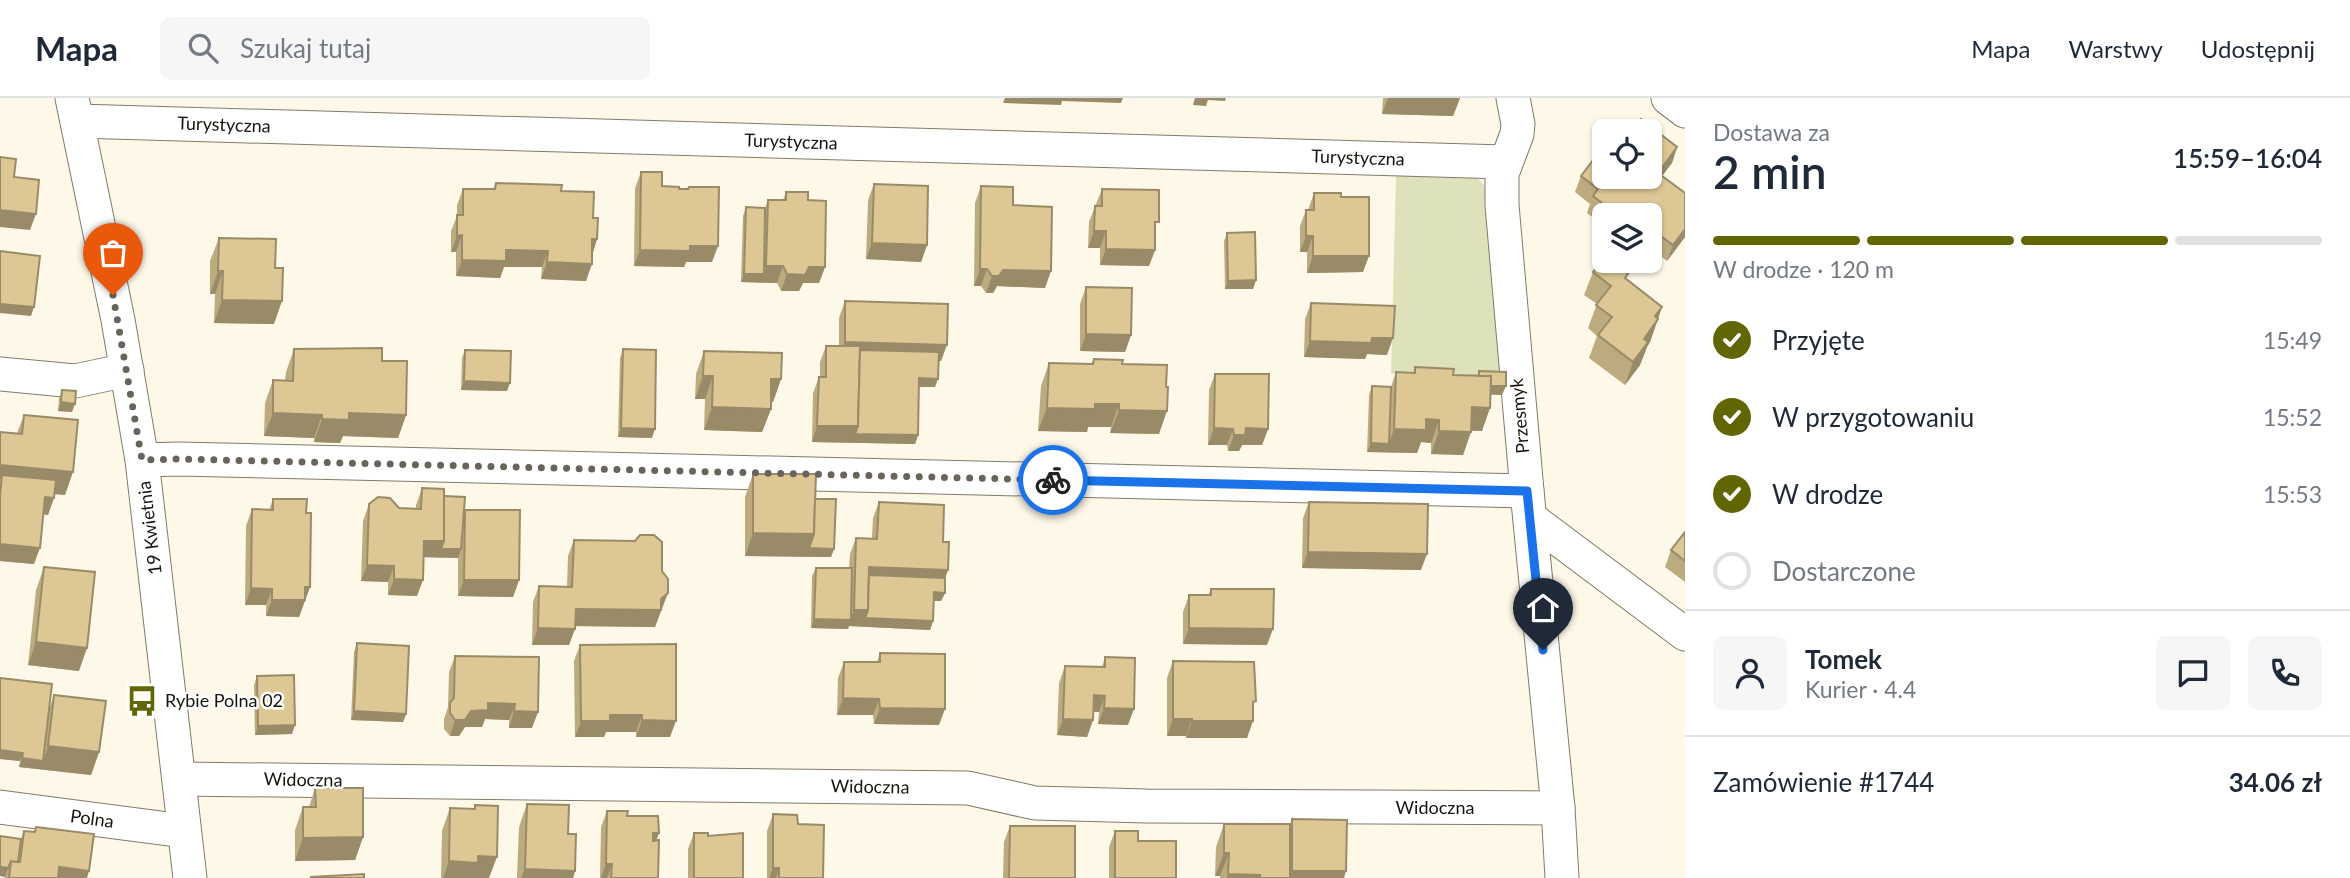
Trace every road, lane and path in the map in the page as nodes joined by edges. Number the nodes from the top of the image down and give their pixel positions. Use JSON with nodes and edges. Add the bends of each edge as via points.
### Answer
{"nodes":[{"id":1,"x":1513,"y":98,"type":"edge"},
{"id":2,"x":1668,"y":98,"type":"edge"},
{"id":3,"x":74,"y":110,"type":"edge"},
{"id":4,"x":1685,"y":111,"type":"edge"},
{"id":5,"x":1505,"y":162,"type":"junction"},
{"id":6,"x":127,"y":370,"type":"junction"},
{"id":7,"x":0,"y":374,"type":"edge"},
{"id":8,"x":142,"y":460,"type":"junction"},
{"id":9,"x":1528,"y":504,"type":"junction"},
{"id":10,"x":1685,"y":634,"type":"edge"},
{"id":11,"x":179,"y":779,"type":"junction"},
{"id":12,"x":0,"y":807,"type":"edge"},
{"id":13,"x":1558,"y":808,"type":"junction"},
{"id":14,"x":184,"y":831,"type":"junction"},
{"id":15,"x":190,"y":878,"type":"edge"},
{"id":16,"x":1562,"y":878,"type":"edge"}],
"edges":[{"from":1,"to":5,"type":"street","name":"Przesmyk","via":[[1517,134]]},
{"from":2,"to":4,"type":"street"},
{"from":3,"to":5,"type":"street","name":"Turystyczna"},
{"from":3,"to":6,"type":"street","name":"19 Kwietnia"},
{"from":5,"to":9,"type":"street","name":"Przesmyk","via":[[1502,205]]},
{"from":6,"to":7,"type":"street","via":[[75,381]]},
{"from":6,"to":8,"type":"street","name":"19 Kwietnia"},
{"from":8,"to":9,"type":"street"},
{"from":8,"to":11,"type":"street","name":"19 Kwietnia"},
{"from":9,"to":10,"type":"street"},
{"from":9,"to":13,"type":"street","name":"Przesmyk"},
{"from":11,"to":13,"type":"street","name":"Widoczna","via":[[968,788],[1035,803]]},
{"from":11,"to":14,"type":"street","name":"19 Kwietnia"},
{"from":12,"to":14,"type":"street","name":"Polna"},
{"from":13,"to":16,"type":"street","name":"Przesmyk"},
{"from":14,"to":15,"type":"street","name":"19 Kwietnia"}]}
